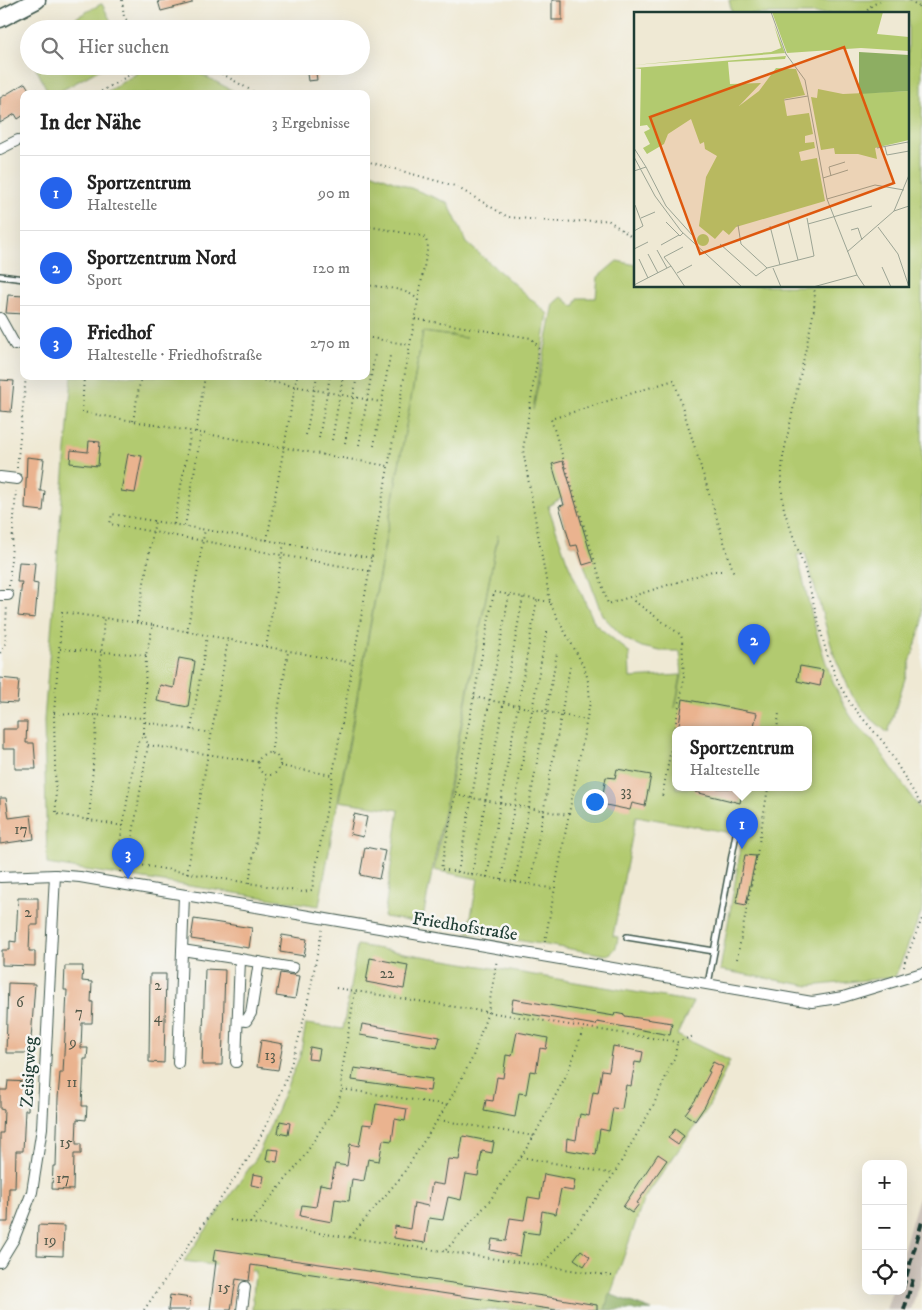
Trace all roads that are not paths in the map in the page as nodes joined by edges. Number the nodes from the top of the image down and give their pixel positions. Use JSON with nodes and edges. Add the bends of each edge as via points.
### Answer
{"nodes":[{"id":1,"x":37,"y":0,"type":"edge"},
{"id":2,"x":0,"y":19,"type":"edge"},
{"id":3,"x":18,"y":140,"type":"dead end"},
{"id":4,"x":0,"y":149,"type":"edge"},
{"id":5,"x":0,"y":276,"type":"edge"},
{"id":6,"x":20,"y":278,"type":"edge"},
{"id":7,"x":0,"y":318,"type":"edge"},
{"id":8,"x":15,"y":345,"type":"dead end"},
{"id":9,"x":0,"y":477,"type":"edge"},
{"id":10,"x":16,"y":479,"type":"dead end"},
{"id":11,"x":736,"y":834,"type":"dead end"},
{"id":12,"x":55,"y":875,"type":"junction"},
{"id":13,"x":0,"y":877,"type":"edge"},
{"id":14,"x":184,"y":896,"type":"junction"},
{"id":15,"x":627,"y":936,"type":"dead end"},
{"id":16,"x":182,"y":950,"type":"junction"},
{"id":17,"x":714,"y":951,"type":"junction"},
{"id":18,"x":240,"y":959,"type":"junction"},
{"id":19,"x":259,"y":962,"type":"junction"},
{"id":20,"x":293,"y":968,"type":"dead end"},
{"id":21,"x":922,"y":973,"type":"edge"},
{"id":22,"x":708,"y":985,"type":"junction"},
{"id":23,"x":238,"y":1020,"type":"junction"},
{"id":24,"x":236,"y":1062,"type":"dead end"},
{"id":25,"x":178,"y":1063,"type":"dead end"},
{"id":26,"x":0,"y":1262,"type":"edge"},
{"id":27,"x":245,"y":1287,"type":"dead end"},
{"id":28,"x":242,"y":1310,"type":"edge"}],
"edges":[{"from":1,"to":2,"type":"main road"},
{"from":3,"to":4,"type":"street"},
{"from":5,"to":6,"type":"lane"},
{"from":7,"to":8,"type":"street"},
{"from":9,"to":10,"type":"street"},
{"from":11,"to":17,"type":"lane"},
{"from":12,"to":13,"type":"street","name":"Friedhofstraße"},
{"from":12,"to":14,"type":"street","name":"Friedhofstraße"},
{"from":12,"to":26,"type":"street","name":"Zeisigweg","via":[[42,1128],[32,1192],[14,1239]]},
{"from":14,"to":16,"type":"street"},
{"from":14,"to":22,"type":"street","name":"Friedhofstraße"},
{"from":15,"to":17,"type":"lane"},
{"from":16,"to":18,"type":"street"},
{"from":16,"to":25,"type":"street"},
{"from":17,"to":22,"type":"lane"},
{"from":18,"to":19,"type":"street"},
{"from":18,"to":23,"type":"street"},
{"from":19,"to":20,"type":"street"},
{"from":19,"to":23,"type":"street","via":[[251,1013],[246,1022]]},
{"from":21,"to":22,"type":"street","name":"Friedhofstraße","via":[[844,997],[812,1002]]},
{"from":23,"to":24,"type":"street"},
{"from":27,"to":28,"type":"street"}]}
